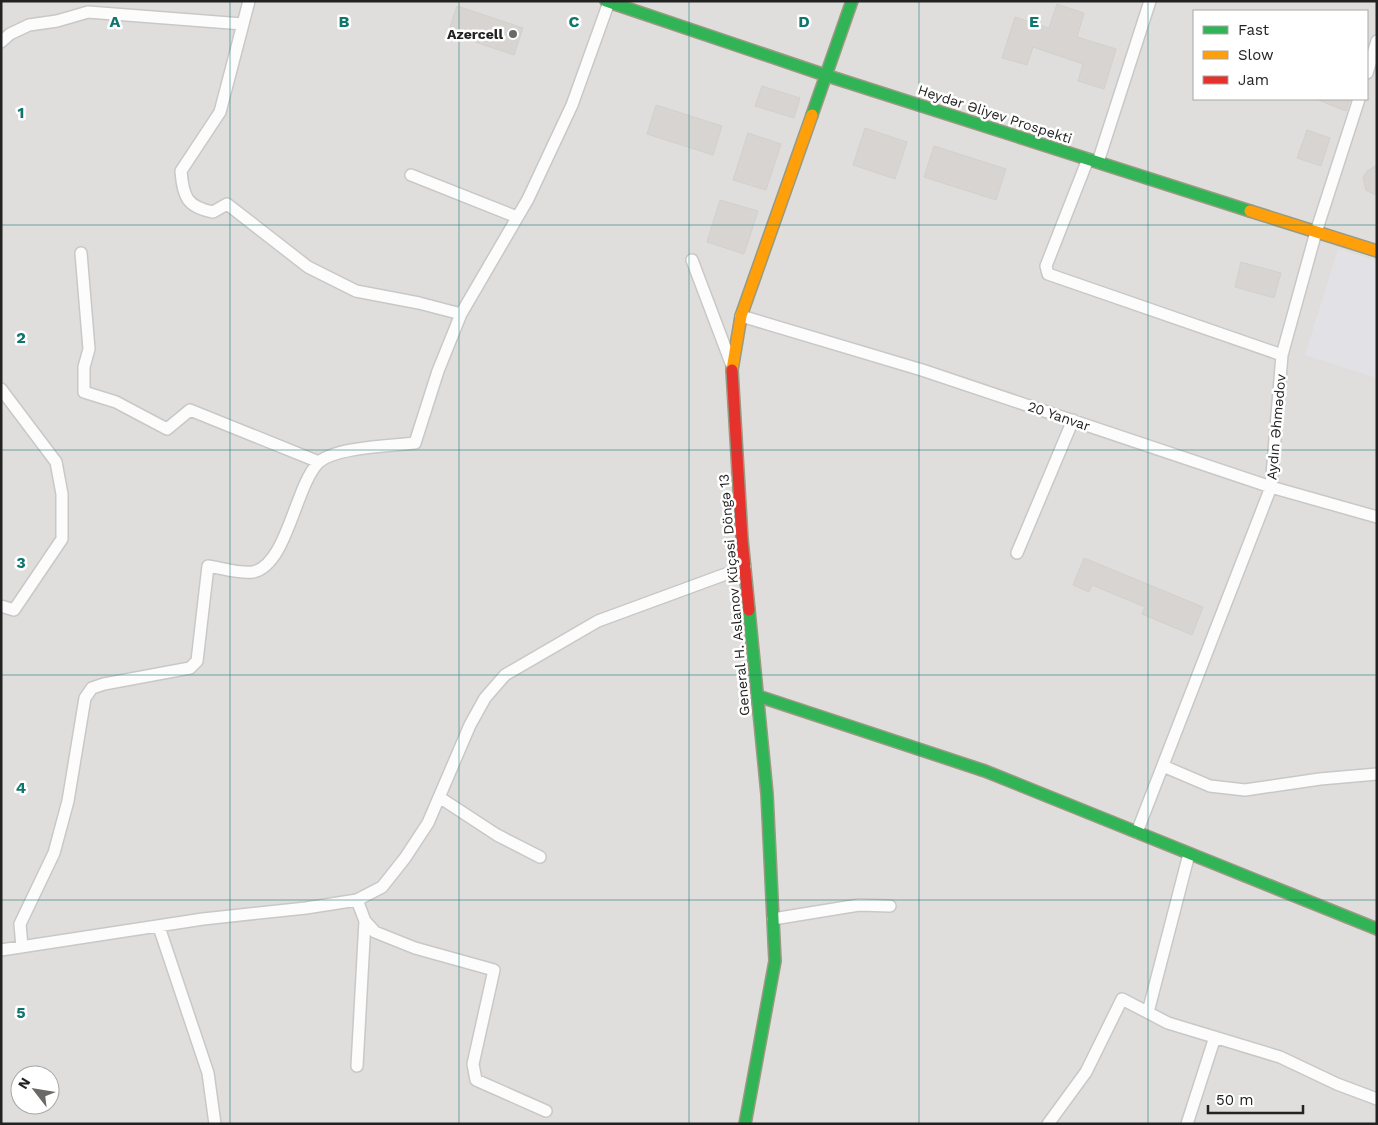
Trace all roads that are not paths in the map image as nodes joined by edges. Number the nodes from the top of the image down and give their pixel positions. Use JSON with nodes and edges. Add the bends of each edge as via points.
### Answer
{"nodes":[{"id":1,"x":249,"y":1,"type":"edge"},
{"id":2,"x":852,"y":1,"type":"edge"},
{"id":3,"x":1150,"y":1,"type":"edge"},
{"id":4,"x":607,"y":2,"type":"edge"},
{"id":5,"x":243,"y":24,"type":"junction"},
{"id":6,"x":1377,"y":41,"type":"edge"},
{"id":7,"x":1,"y":42,"type":"edge"},
{"id":8,"x":1368,"y":70,"type":"edge"},
{"id":9,"x":825,"y":75,"type":"junction"},
{"id":10,"x":1359,"y":100,"type":"edge"},
{"id":11,"x":1093,"y":161,"type":"junction"},
{"id":12,"x":410,"y":175,"type":"dead end"},
{"id":13,"x":517,"y":217,"type":"junction"},
{"id":14,"x":1316,"y":232,"type":"junction"},
{"id":15,"x":1377,"y":251,"type":"edge"},
{"id":16,"x":81,"y":253,"type":"dead end"},
{"id":17,"x":692,"y":260,"type":"dead end"},
{"id":18,"x":461,"y":314,"type":"junction"},
{"id":19,"x":741,"y":316,"type":"junction"},
{"id":20,"x":1282,"y":354,"type":"junction"},
{"id":21,"x":732,"y":365,"type":"junction"},
{"id":22,"x":1,"y":389,"type":"edge"},
{"id":23,"x":1073,"y":420,"type":"junction"},
{"id":24,"x":319,"y":462,"type":"junction"},
{"id":25,"x":1271,"y":487,"type":"junction"},
{"id":26,"x":1377,"y":517,"type":"edge"},
{"id":27,"x":1018,"y":553,"type":"dead end"},
{"id":28,"x":745,"y":566,"type":"junction"},
{"id":29,"x":1,"y":606,"type":"edge"},
{"id":30,"x":758,"y":696,"type":"junction"},
{"id":31,"x":1163,"y":766,"type":"junction"},
{"id":32,"x":1377,"y":774,"type":"edge"},
{"id":33,"x":439,"y":797,"type":"junction"},
{"id":34,"x":1137,"y":832,"type":"junction"},
{"id":35,"x":1189,"y":854,"type":"junction"},
{"id":36,"x":540,"y":857,"type":"dead end"},
{"id":37,"x":357,"y":900,"type":"junction"},
{"id":38,"x":890,"y":906,"type":"dead end"},
{"id":39,"x":773,"y":919,"type":"junction"},
{"id":40,"x":365,"y":921,"type":"junction"},
{"id":41,"x":160,"y":926,"type":"junction"},
{"id":42,"x":1377,"y":929,"type":"edge"},
{"id":43,"x":22,"y":947,"type":"junction"},
{"id":44,"x":1,"y":950,"type":"edge"},
{"id":45,"x":1148,"y":1012,"type":"junction"},
{"id":46,"x":1215,"y":1037,"type":"junction"},
{"id":47,"x":357,"y":1066,"type":"dead end"},
{"id":48,"x":1377,"y":1099,"type":"edge"},
{"id":49,"x":546,"y":1111,"type":"dead end"},
{"id":50,"x":215,"y":1124,"type":"edge"},
{"id":51,"x":745,"y":1124,"type":"edge"},
{"id":52,"x":1048,"y":1124,"type":"edge"},
{"id":53,"x":1186,"y":1124,"type":"edge"}],
"edges":[{"from":1,"to":5,"type":"street"},
{"from":2,"to":9,"type":"main road","name":"General H. Aslanov Küçəsi Döngə 13"},
{"from":3,"to":11,"type":"street"},
{"from":4,"to":9,"type":"main road","name":"Heydər Əliyev Prospekti"},
{"from":4,"to":13,"type":"street","via":[[572,105]]},
{"from":5,"to":7,"type":"street","via":[[88,12],[29,25]]},
{"from":5,"to":18,"type":"street","via":[[220,112],[181,171],[185,196],[197,209],[213,212],[227,204],[308,267],[356,291],[419,302]]},
{"from":6,"to":8,"type":"street"},
{"from":9,"to":11,"type":"main road","name":"Heydər Əliyev Prospekti"},
{"from":9,"to":19,"type":"main road","name":"General H. Aslanov Küçəsi Döngə 13"},
{"from":10,"to":14,"type":"street","name":"Aydın Əhmədov"},
{"from":11,"to":14,"type":"main road","name":"Heydər Əliyev Prospekti"},
{"from":11,"to":20,"type":"street","via":[[1046,266],[1048,274]]},
{"from":12,"to":13,"type":"street"},
{"from":13,"to":18,"type":"street"},
{"from":14,"to":15,"type":"main road","name":"Heydər Əliyev Prospekti"},
{"from":14,"to":20,"type":"street","name":"Aydın Əhmədov"},
{"from":16,"to":24,"type":"street","via":[[89,349],[84,367],[84,392],[116,402],[166,429],[190,410]]},
{"from":17,"to":21,"type":"street"},
{"from":18,"to":24,"type":"street","via":[[414,443],[334,454]]},
{"from":19,"to":21,"type":"main road","name":"General H. Aslanov Küçəsi Döngə 13"},
{"from":19,"to":23,"type":"street","name":"20 Yanvar","via":[[922,370]]},
{"from":20,"to":25,"type":"street","name":"Aydın Əhmədov"},
{"from":21,"to":28,"type":"main road","name":"General H. Aslanov Küçəsi Döngə 13"},
{"from":22,"to":29,"type":"street","via":[[56,462],[62,494],[62,539],[14,610]]},
{"from":23,"to":25,"type":"street","name":"20 Yanvar"},
{"from":23,"to":27,"type":"street"},
{"from":24,"to":43,"type":"street","via":[[307,481],[279,547],[267,564],[254,572],[208,566],[197,661],[190,668],[104,684],[92,688],[85,698],[68,801],[54,853],[20,924]]},
{"from":25,"to":26,"type":"street","name":"20 Yanvar"},
{"from":25,"to":31,"type":"street","name":"Aydın Əhmədov"},
{"from":28,"to":30,"type":"main road","name":"General H. Aslanov Küçəsi Döngə 13"},
{"from":28,"to":33,"type":"street","via":[[598,621],[506,675],[485,698],[470,725]]},
{"from":30,"to":34,"type":"main road","via":[[985,771]]},
{"from":30,"to":39,"type":"main road","name":"General H. Aslanov Küçəsi Döngə 13"},
{"from":31,"to":32,"type":"street","via":[[1210,786],[1245,790]]},
{"from":31,"to":34,"type":"street","name":"Aydın Əhmədov"},
{"from":33,"to":36,"type":"street","via":[[497,835]]},
{"from":33,"to":37,"type":"street","via":[[428,823],[382,887]]},
{"from":34,"to":35,"type":"main road"},
{"from":35,"to":42,"type":"main road"},
{"from":35,"to":45,"type":"street"},
{"from":37,"to":40,"type":"street"},
{"from":37,"to":41,"type":"street"},
{"from":38,"to":39,"type":"street","via":[[859,904]]},
{"from":39,"to":51,"type":"main road","name":"General H. Aslanov Küçəsi Döngə 13","via":[[775,961]]},
{"from":40,"to":47,"type":"street"},
{"from":40,"to":49,"type":"street","via":[[375,932],[415,948],[494,970],[473,1064],[476,1080]]},
{"from":41,"to":43,"type":"street"},
{"from":41,"to":50,"type":"street","via":[[208,1073]]},
{"from":43,"to":44,"type":"street"},
{"from":45,"to":46,"type":"street","via":[[1168,1023]]},
{"from":45,"to":52,"type":"street","via":[[1122,999],[1086,1072]]},
{"from":46,"to":48,"type":"street","via":[[1280,1057]]},
{"from":46,"to":53,"type":"street"}]}
